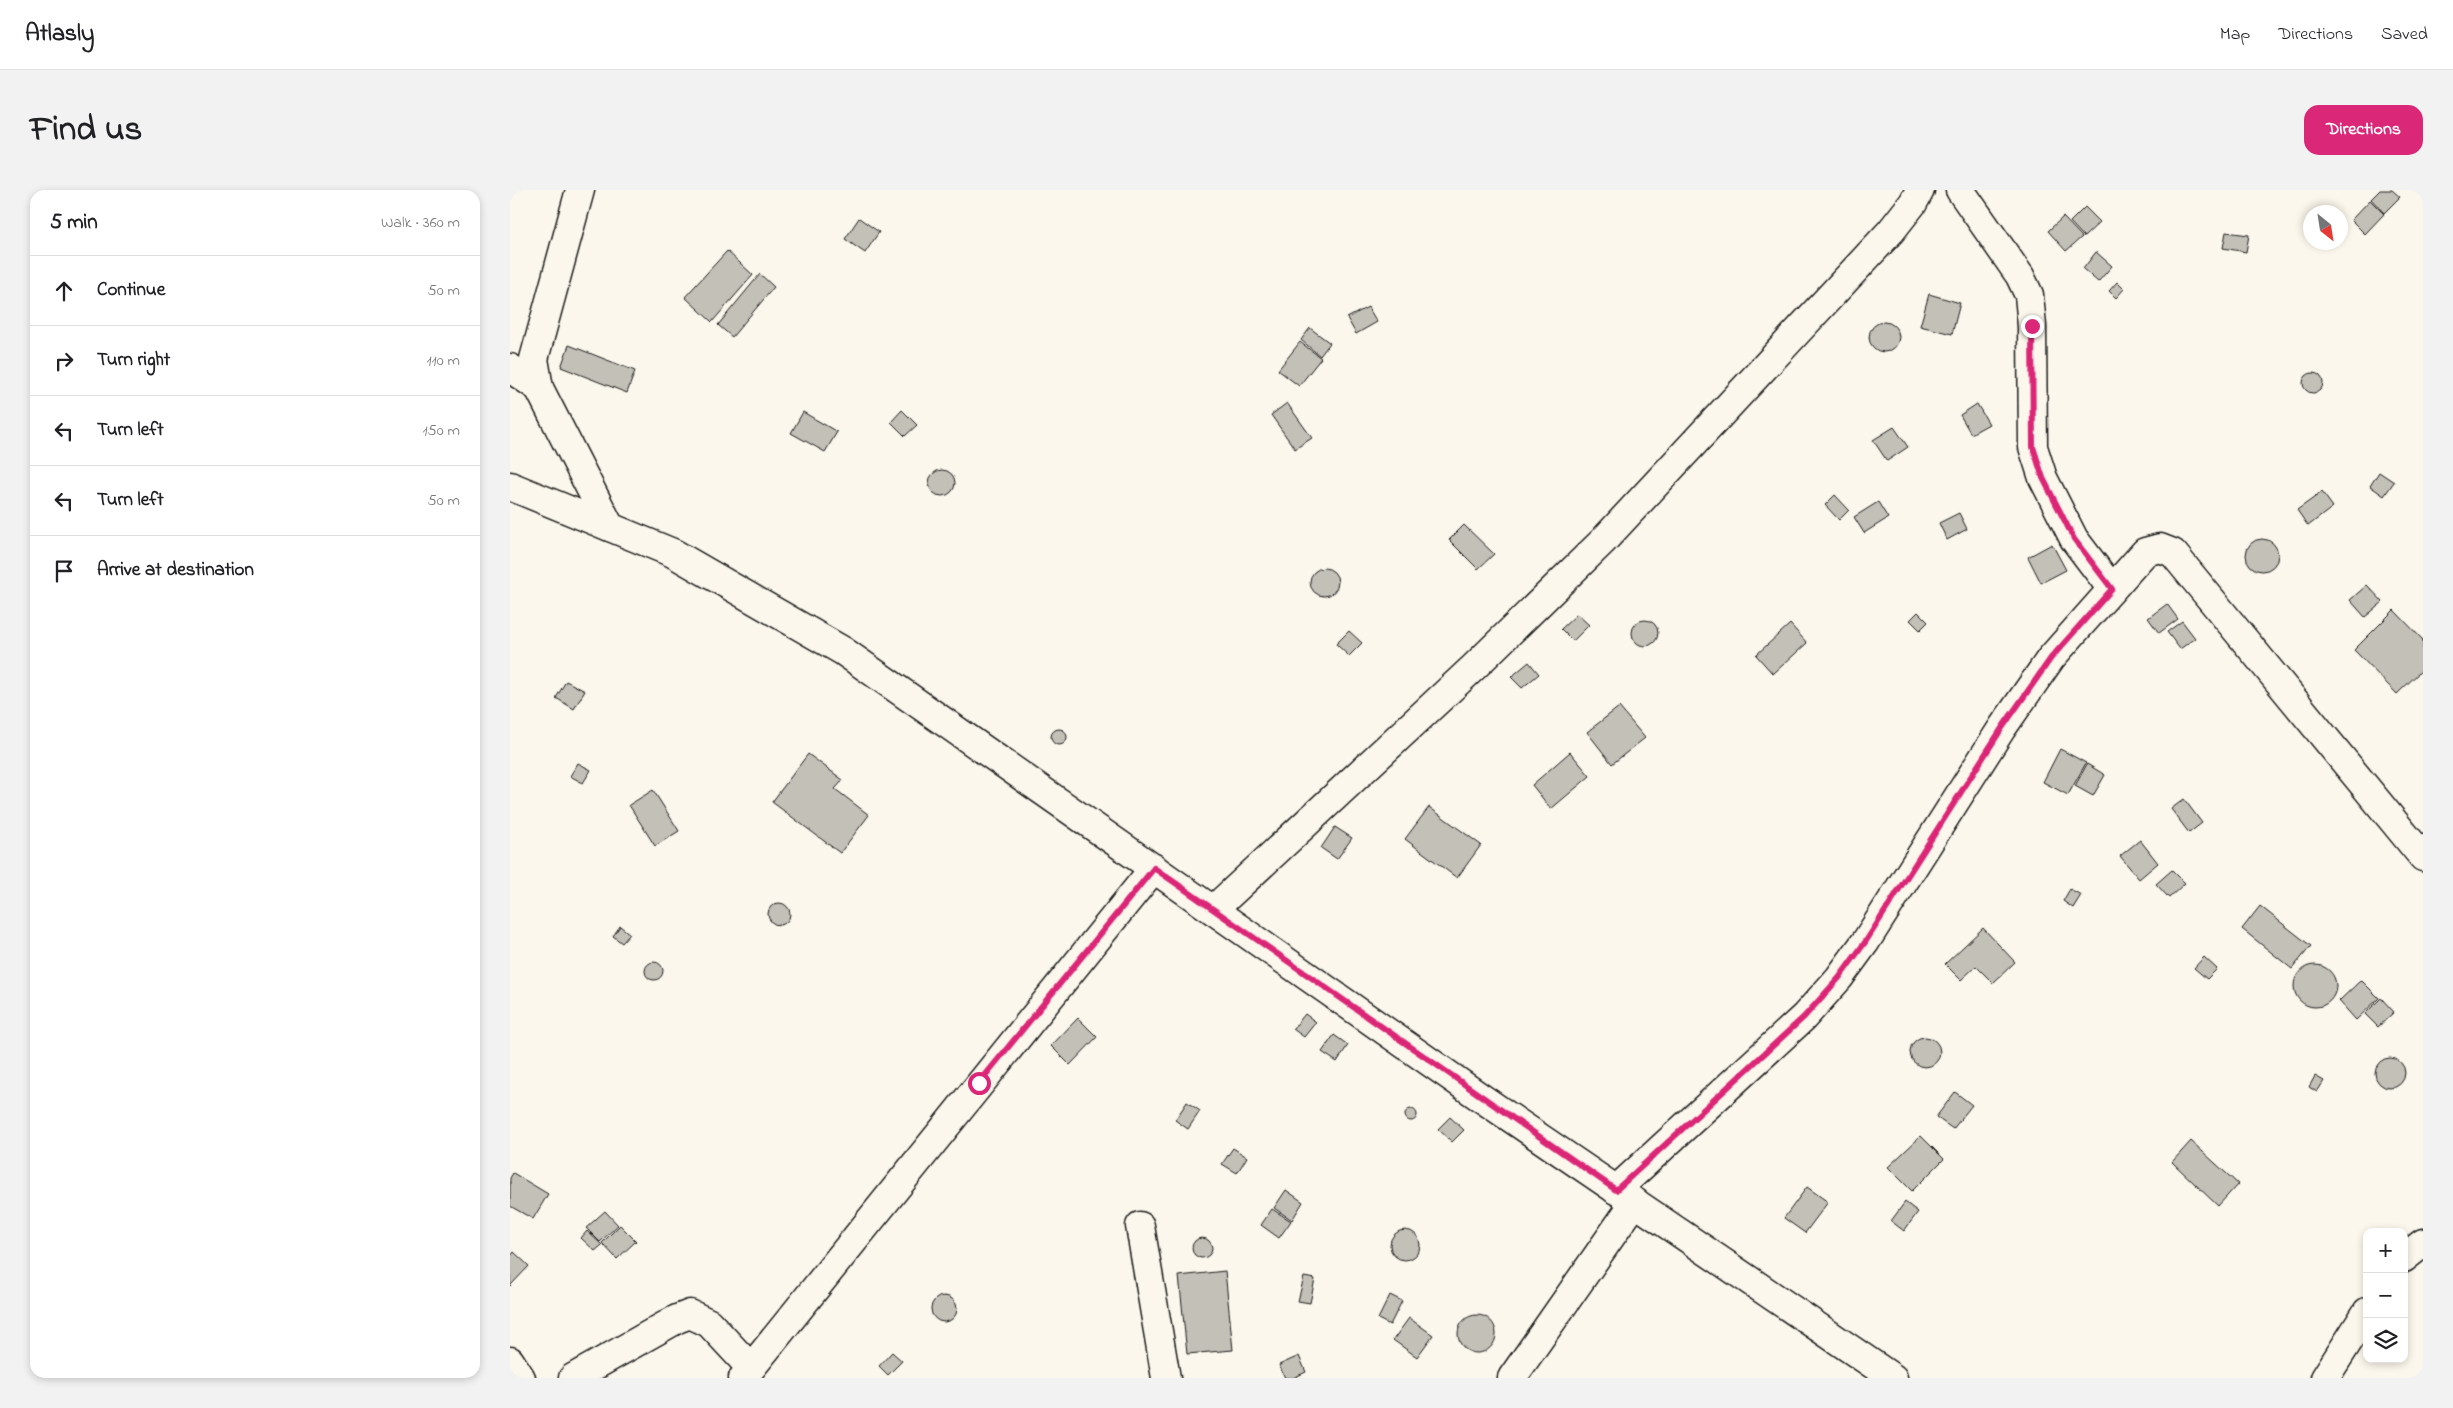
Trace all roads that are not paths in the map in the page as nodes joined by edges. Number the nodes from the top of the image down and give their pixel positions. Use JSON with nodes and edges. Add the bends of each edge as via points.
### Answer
{"nodes":[{"id":1,"x":580,"y":190,"type":"edge"},
{"id":2,"x":1920,"y":190,"type":"edge"},
{"id":3,"x":1960,"y":190,"type":"edge"},
{"id":4,"x":510,"y":368,"type":"edge"},
{"id":5,"x":539,"y":388,"type":"junction"},
{"id":6,"x":510,"y":486,"type":"edge"},
{"id":7,"x":610,"y":527,"type":"junction"},
{"id":8,"x":2112,"y":589,"type":"junction"},
{"id":9,"x":2423,"y":857,"type":"edge"},
{"id":10,"x":1154,"y":868,"type":"junction"},
{"id":11,"x":1214,"y":910,"type":"junction"},
{"id":12,"x":1625,"y":1196,"type":"junction"},
{"id":13,"x":1140,"y":1226,"type":"dead end"},
{"id":14,"x":2423,"y":1243,"type":"edge"},
{"id":15,"x":2408,"y":1255,"type":"edge"},
{"id":16,"x":2363,"y":1318,"type":"edge"},
{"id":17,"x":510,"y":1361,"type":"edge"},
{"id":18,"x":747,"y":1372,"type":"edge"},
{"id":19,"x":520,"y":1378,"type":"edge"},
{"id":20,"x":573,"y":1378,"type":"edge"},
{"id":21,"x":1166,"y":1378,"type":"edge"},
{"id":22,"x":1512,"y":1378,"type":"edge"},
{"id":23,"x":1893,"y":1378,"type":"edge"},
{"id":24,"x":2325,"y":1378,"type":"edge"}],
"edges":[{"from":1,"to":5,"type":"street","via":[[534,359]]},
{"from":2,"to":11,"type":"street","via":[[1891,231],[1604,541]]},
{"from":3,"to":8,"type":"street","via":[[2020,276],[2029,295],[2033,447],[2043,478],[2074,539]]},
{"from":4,"to":5,"type":"street"},
{"from":5,"to":7,"type":"street"},
{"from":6,"to":7,"type":"street"},
{"from":7,"to":10,"type":"street","via":[[673,553],[843,651]]},
{"from":8,"to":9,"type":"street","via":[[2144,552],[2160,548],[2173,553]]},
{"from":8,"to":12,"type":"street","via":[[2051,658],[1839,978]]},
{"from":10,"to":11,"type":"street"},
{"from":10,"to":18,"type":"street"},
{"from":11,"to":12,"type":"street"},
{"from":12,"to":22,"type":"street"},
{"from":12,"to":23,"type":"street"},
{"from":13,"to":21,"type":"street"},
{"from":14,"to":15,"type":"street"},
{"from":16,"to":24,"type":"street"},
{"from":17,"to":19,"type":"street"},
{"from":18,"to":20,"type":"street","via":[[709,1323],[690,1314]]}]}
